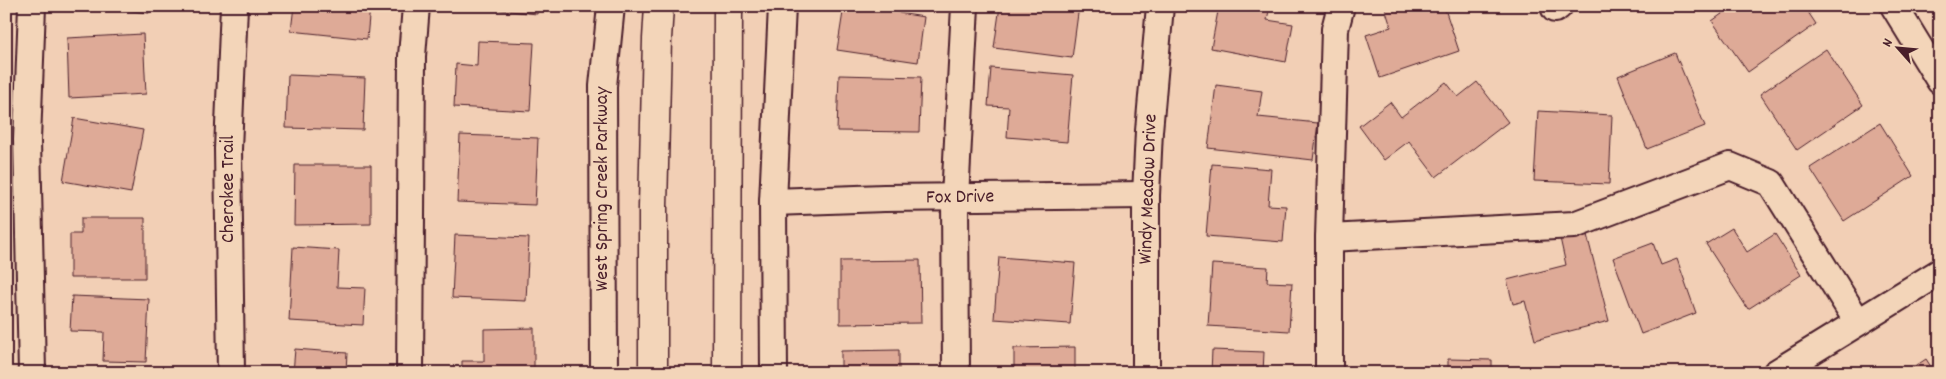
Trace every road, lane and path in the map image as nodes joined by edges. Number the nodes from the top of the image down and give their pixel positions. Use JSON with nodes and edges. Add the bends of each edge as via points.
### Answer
{"nodes":[{"id":1,"x":32,"y":6,"type":"edge"},
{"id":2,"x":234,"y":6,"type":"edge"},
{"id":3,"x":416,"y":6,"type":"edge"},
{"id":4,"x":611,"y":6,"type":"edge"},
{"id":5,"x":660,"y":6,"type":"edge"},
{"id":6,"x":728,"y":6,"type":"edge"},
{"id":7,"x":782,"y":6,"type":"edge"},
{"id":8,"x":965,"y":6,"type":"edge"},
{"id":9,"x":1160,"y":6,"type":"edge"},
{"id":10,"x":1341,"y":6,"type":"edge"},
{"id":11,"x":1894,"y":6,"type":"edge"},
{"id":12,"x":1940,"y":80,"type":"edge"},
{"id":13,"x":1146,"y":195,"type":"junction"},
{"id":14,"x":956,"y":198,"type":"junction"},
{"id":15,"x":773,"y":202,"type":"junction"},
{"id":16,"x":1329,"y":238,"type":"junction"},
{"id":17,"x":1940,"y":272,"type":"edge"},
{"id":18,"x":1858,"y":322,"type":"junction"},
{"id":19,"x":32,"y":373,"type":"edge"},
{"id":20,"x":231,"y":373,"type":"edge"},
{"id":21,"x":410,"y":373,"type":"edge"},
{"id":22,"x":604,"y":373,"type":"edge"},
{"id":23,"x":653,"y":373,"type":"edge"},
{"id":24,"x":727,"y":373,"type":"edge"},
{"id":25,"x":774,"y":373,"type":"edge"},
{"id":26,"x":956,"y":373,"type":"edge"},
{"id":27,"x":1146,"y":373,"type":"edge"},
{"id":28,"x":1329,"y":373,"type":"edge"},
{"id":29,"x":1776,"y":373,"type":"edge"}],
"edges":[{"from":1,"to":19,"type":"street","via":[[27,140]]},
{"from":2,"to":20,"type":"street","name":"Cherokee Trail","via":[[228,149]]},
{"from":3,"to":21,"type":"street","via":[[412,56]]},
{"from":4,"to":22,"type":"street","name":"West Spring Creek Parkway","via":[[602,86]]},
{"from":5,"to":23,"type":"main road","via":[[653,207]]},
{"from":6,"to":24,"type":"main road"},
{"from":7,"to":15,"type":"street"},
{"from":8,"to":14,"type":"street"},
{"from":9,"to":13,"type":"street","name":"Windy Meadow Drive"},
{"from":10,"to":16,"type":"street","via":[[1335,29]]},
{"from":11,"to":12,"type":"street"},
{"from":13,"to":14,"type":"street","name":"Fox Drive"},
{"from":13,"to":27,"type":"street","name":"Windy Meadow Drive"},
{"from":14,"to":15,"type":"street","name":"Fox Drive"},
{"from":14,"to":26,"type":"street"},
{"from":15,"to":25,"type":"street"},
{"from":16,"to":18,"type":"street","via":[[1574,225],[1730,166],[1771,182]]},
{"from":16,"to":28,"type":"street"},
{"from":17,"to":18,"type":"street"},
{"from":18,"to":29,"type":"street"}]}
